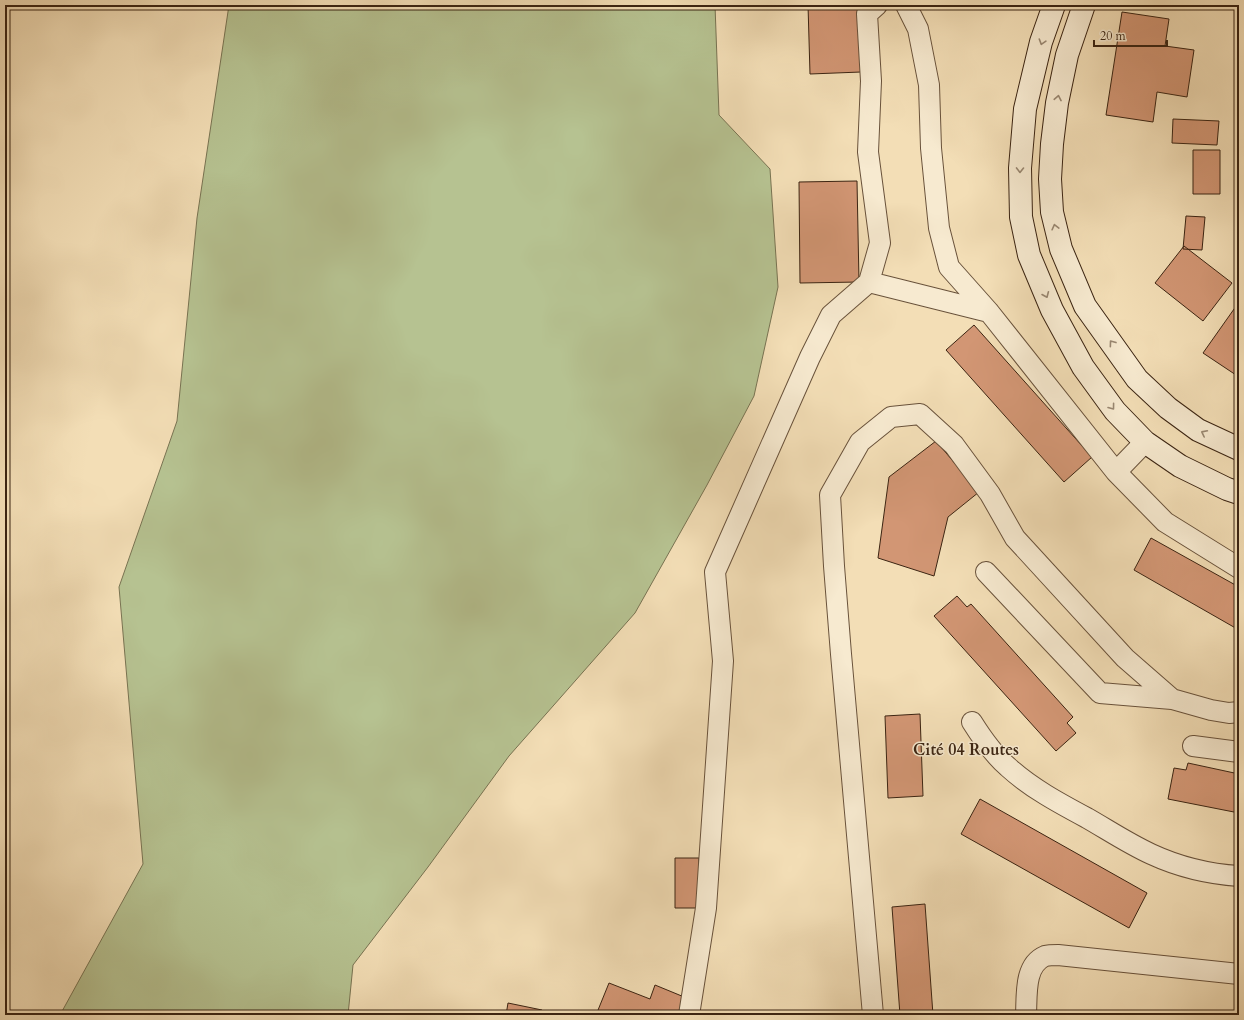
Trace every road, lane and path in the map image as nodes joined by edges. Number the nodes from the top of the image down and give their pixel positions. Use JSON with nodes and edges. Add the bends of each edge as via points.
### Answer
{"nodes":[{"id":1,"x":876,"y":5,"type":"edge"},
{"id":2,"x":906,"y":5,"type":"edge"},
{"id":3,"x":1054,"y":5,"type":"edge"},
{"id":4,"x":1084,"y":5,"type":"edge"},
{"id":5,"x":869,"y":282,"type":"junction"},
{"id":6,"x":989,"y":312,"type":"junction"},
{"id":7,"x":1145,"y":442,"type":"junction"},
{"id":8,"x":1239,"y":449,"type":"edge"},
{"id":9,"x":1116,"y":472,"type":"junction"},
{"id":10,"x":1239,"y":493,"type":"edge"},
{"id":11,"x":1239,"y":568,"type":"edge"},
{"id":12,"x":986,"y":572,"type":"dead end"},
{"id":13,"x":1172,"y":699,"type":"junction"},
{"id":14,"x":1239,"y":712,"type":"edge"},
{"id":15,"x":972,"y":722,"type":"dead end"},
{"id":16,"x":1193,"y":746,"type":"dead end"},
{"id":17,"x":1239,"y":752,"type":"edge"},
{"id":18,"x":1239,"y":876,"type":"edge"},
{"id":19,"x":1239,"y":974,"type":"edge"},
{"id":20,"x":688,"y":1015,"type":"edge"},
{"id":21,"x":873,"y":1015,"type":"edge"},
{"id":22,"x":1026,"y":1015,"type":"edge"}],
"edges":[{"from":1,"to":5,"type":"street","via":[[868,14],[871,81],[868,152],[880,243]]},
{"from":2,"to":6,"type":"street","via":[[918,29],[929,85],[939,228],[949,267]]},
{"from":3,"to":7,"type":"main road","one_way":true,"via":[[1041,42],[1025,109],[1020,168],[1021,217],[1029,255],[1052,310],[1083,367],[1115,411]]},
{"from":8,"to":4,"type":"main road","one_way":true,"via":[[1198,430],[1168,408],[1137,379],[1085,306],[1061,249],[1052,212],[1052,144],[1067,54]]},
{"from":5,"to":6,"type":"street"},
{"from":5,"to":20,"type":"street","via":[[831,315],[715,572],[723,660],[706,908]]},
{"from":6,"to":9,"type":"street"},
{"from":7,"to":9,"type":"street"},
{"from":7,"to":10,"type":"main road","via":[[1180,466],[1227,490]]},
{"from":9,"to":11,"type":"street","via":[[1165,522]]},
{"from":12,"to":13,"type":"street","via":[[1100,693]]},
{"from":13,"to":14,"type":"street","via":[[1211,710]]},
{"from":13,"to":21,"type":"street","via":[[1125,658],[1015,538],[990,494],[954,445],[920,414],[891,417],[860,442],[830,495],[841,654]]},
{"from":15,"to":18,"type":"street","via":[[990,748],[1007,766],[1041,792],[1150,854],[1197,871]]},
{"from":16,"to":17,"type":"street"},
{"from":19,"to":22,"type":"street","via":[[1058,955],[1046,956],[1037,961],[1030,971]]}]}
